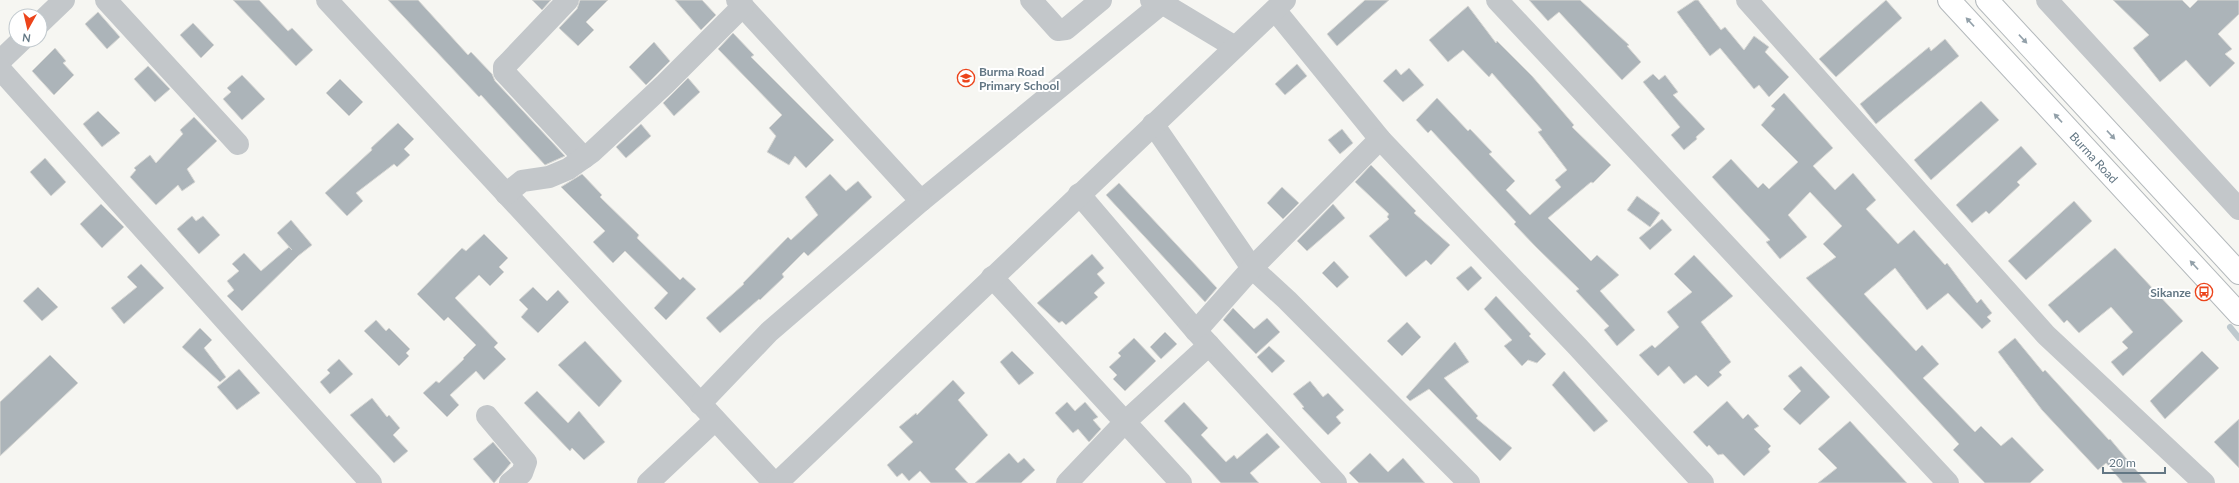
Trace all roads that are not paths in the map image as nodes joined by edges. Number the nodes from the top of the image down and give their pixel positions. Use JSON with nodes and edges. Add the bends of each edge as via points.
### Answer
{"nodes":[{"id":1,"x":64,"y":0,"type":"edge"},
{"id":2,"x":106,"y":0,"type":"edge"},
{"id":3,"x":327,"y":0,"type":"edge"},
{"id":4,"x":568,"y":0,"type":"edge"},
{"id":5,"x":1031,"y":0,"type":"edge"},
{"id":6,"x":1101,"y":0,"type":"edge"},
{"id":7,"x":1498,"y":0,"type":"edge"},
{"id":8,"x":1747,"y":0,"type":"edge"},
{"id":9,"x":1950,"y":0,"type":"edge"},
{"id":10,"x":1987,"y":0,"type":"edge"},
{"id":11,"x":2047,"y":0,"type":"edge"},
{"id":12,"x":1160,"y":1,"type":"edge"},
{"id":13,"x":740,"y":3,"type":"edge"},
{"id":14,"x":1280,"y":5,"type":"edge"},
{"id":15,"x":347,"y":8,"type":"edge"},
{"id":16,"x":48,"y":15,"type":"edge"},
{"id":17,"x":1235,"y":47,"type":"junction"},
{"id":18,"x":14,"y":48,"type":"edge"},
{"id":19,"x":0,"y":61,"type":"edge"},
{"id":20,"x":0,"y":69,"type":"edge"},
{"id":21,"x":1153,"y":124,"type":"junction"},
{"id":22,"x":1380,"y":139,"type":"junction"},
{"id":23,"x":238,"y":144,"type":"dead end"},
{"id":24,"x":584,"y":158,"type":"junction"},
{"id":25,"x":506,"y":194,"type":"junction"},
{"id":26,"x":1079,"y":194,"type":"junction"},
{"id":27,"x":921,"y":201,"type":"junction"},
{"id":28,"x":2239,"y":209,"type":"edge"},
{"id":29,"x":1252,"y":268,"type":"junction"},
{"id":30,"x":2239,"y":273,"type":"edge"},
{"id":31,"x":992,"y":277,"type":"junction"},
{"id":32,"x":2239,"y":314,"type":"edge"},
{"id":33,"x":1203,"y":338,"type":"junction"},
{"id":34,"x":700,"y":404,"type":"junction"},
{"id":35,"x":487,"y":416,"type":"dead end"},
{"id":36,"x":715,"y":420,"type":"junction"},
{"id":37,"x":1126,"y":421,"type":"junction"},
{"id":38,"x":371,"y":483,"type":"edge"},
{"id":39,"x":510,"y":483,"type":"edge"},
{"id":40,"x":648,"y":483,"type":"edge"},
{"id":41,"x":774,"y":483,"type":"edge"},
{"id":42,"x":777,"y":483,"type":"edge"},
{"id":43,"x":1067,"y":483,"type":"edge"},
{"id":44,"x":1181,"y":483,"type":"edge"},
{"id":45,"x":1336,"y":483,"type":"edge"},
{"id":46,"x":1469,"y":483,"type":"edge"},
{"id":47,"x":1703,"y":483,"type":"edge"},
{"id":48,"x":1948,"y":483,"type":"edge"},
{"id":49,"x":2204,"y":483,"type":"edge"}],
"edges":[{"from":1,"to":16,"type":"street"},
{"from":2,"to":23,"type":"street"},
{"from":3,"to":15,"type":"street"},
{"from":4,"to":24,"type":"street","via":[[508,62],[504,70]]},
{"from":5,"to":6,"type":"street","via":[[1058,30],[1066,29]]},
{"from":7,"to":48,"type":"street"},
{"from":8,"to":49,"type":"street","via":[[2046,335]]},
{"from":32,"to":9,"type":"main road","name":"Burma Road","one_way":true},
{"from":10,"to":30,"type":"main road","one_way":true},
{"from":11,"to":28,"type":"street"},
{"from":12,"to":17,"type":"street"},
{"from":12,"to":27,"type":"street"},
{"from":13,"to":24,"type":"street","via":[[665,84]]},
{"from":13,"to":27,"type":"street"},
{"from":14,"to":17,"type":"street"},
{"from":14,"to":22,"type":"street"},
{"from":15,"to":25,"type":"street"},
{"from":17,"to":21,"type":"street"},
{"from":18,"to":19,"type":"street"},
{"from":20,"to":38,"type":"street"},
{"from":21,"to":26,"type":"street"},
{"from":21,"to":29,"type":"street"},
{"from":22,"to":29,"type":"street"},
{"from":22,"to":47,"type":"street"},
{"from":24,"to":25,"type":"street","via":[[568,169],[549,177],[522,181]]},
{"from":25,"to":34,"type":"street"},
{"from":26,"to":31,"type":"street"},
{"from":26,"to":33,"type":"street"},
{"from":27,"to":34,"type":"street","via":[[769,332]]},
{"from":29,"to":33,"type":"street"},
{"from":29,"to":46,"type":"street","via":[[1293,305]]},
{"from":31,"to":37,"type":"street"},
{"from":31,"to":42,"type":"street"},
{"from":33,"to":37,"type":"street"},
{"from":33,"to":45,"type":"street"},
{"from":34,"to":36,"type":"street"},
{"from":35,"to":39,"type":"street","via":[[526,462],[522,473]]},
{"from":36,"to":40,"type":"street"},
{"from":36,"to":41,"type":"street"},
{"from":37,"to":43,"type":"street"},
{"from":37,"to":44,"type":"street"}]}
